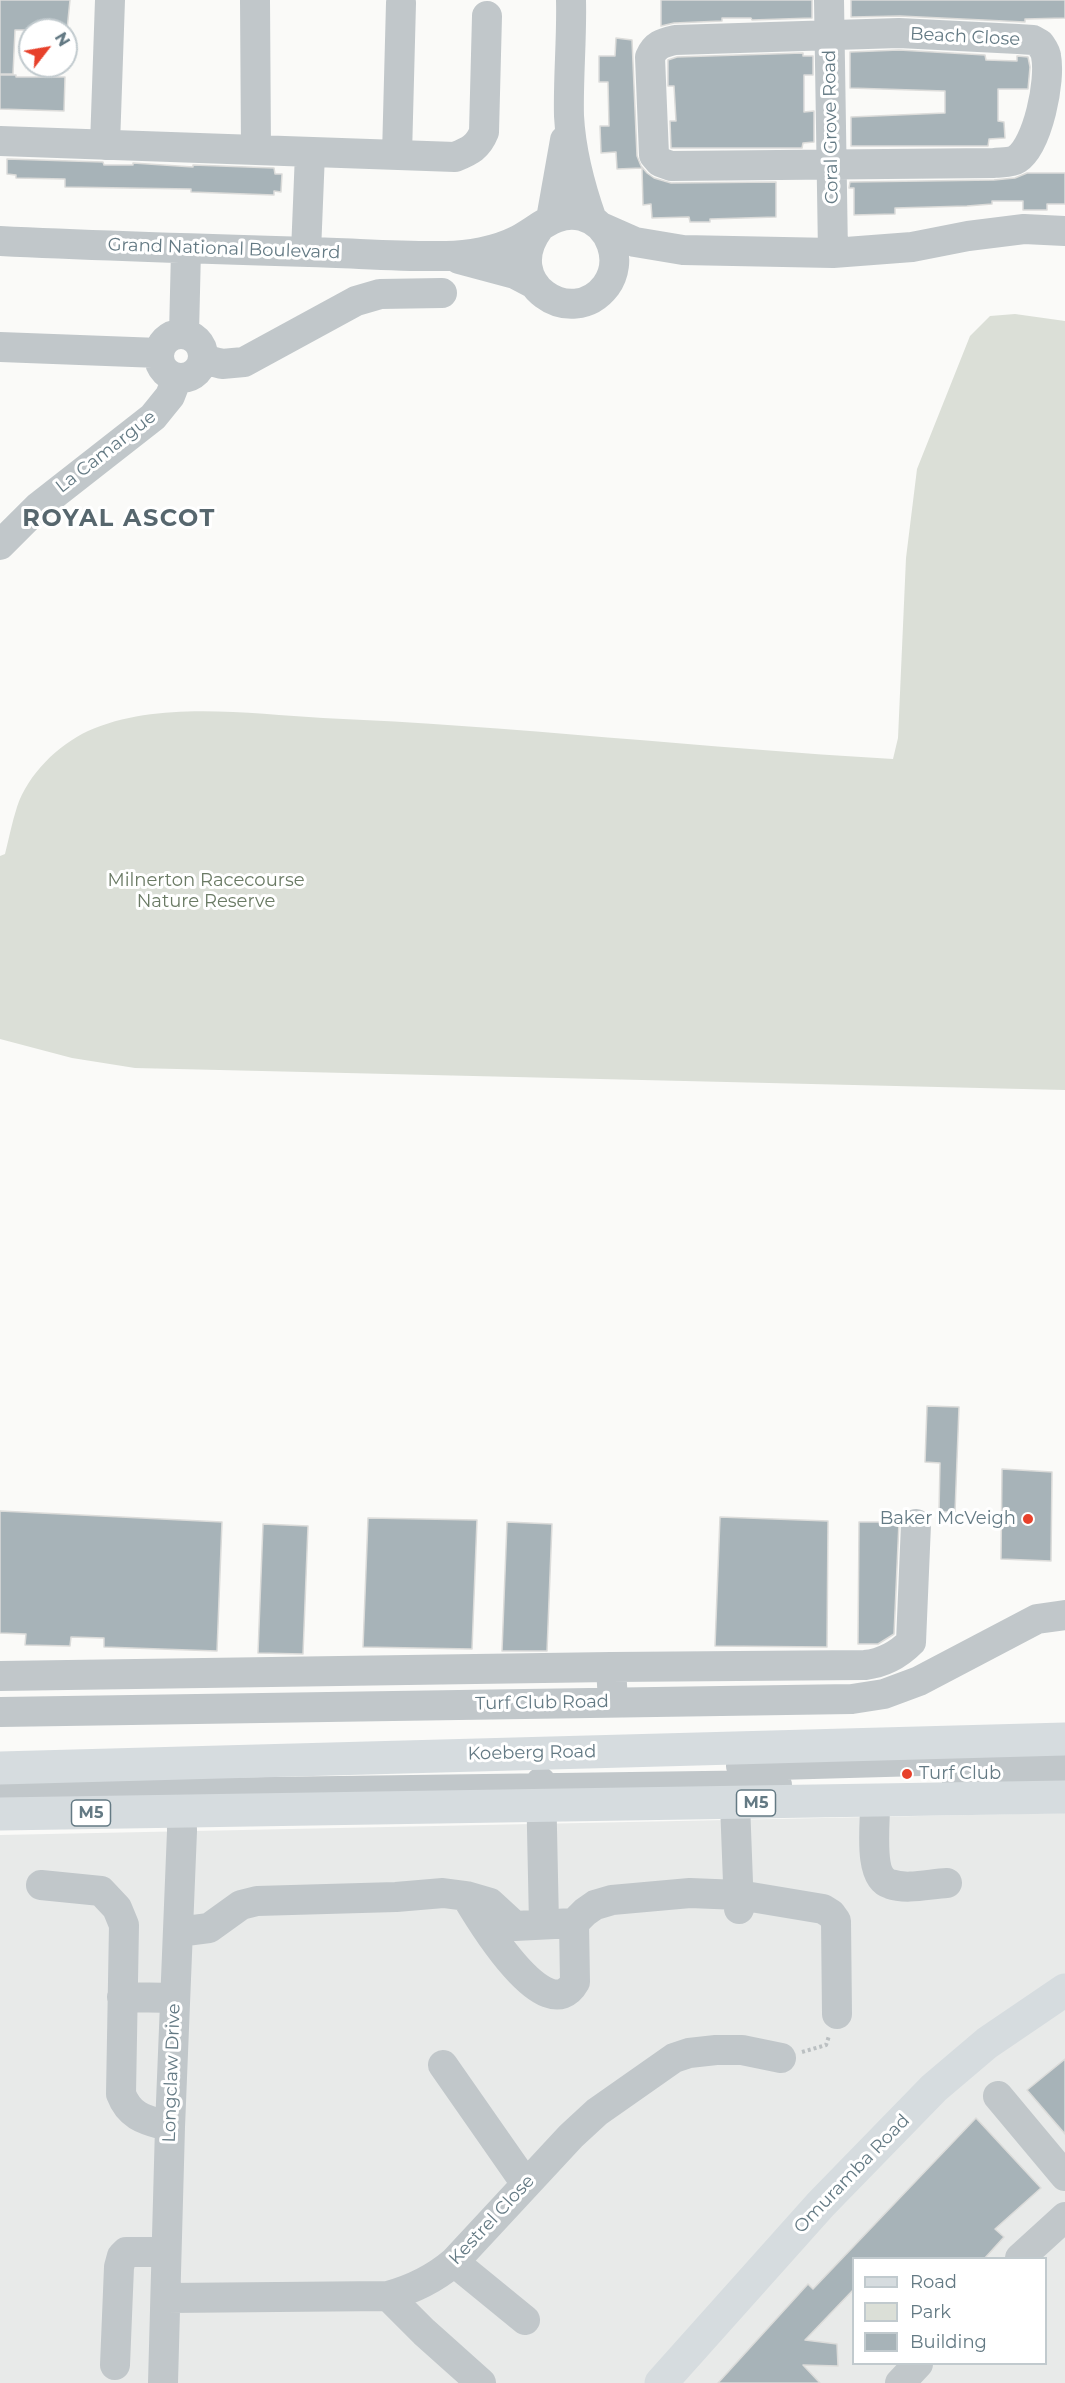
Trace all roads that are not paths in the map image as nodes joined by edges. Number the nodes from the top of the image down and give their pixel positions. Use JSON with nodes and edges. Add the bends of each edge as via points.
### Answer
{"nodes":[{"id":1,"x":110,"y":0,"type":"edge"},
{"id":2,"x":255,"y":0,"type":"edge"},
{"id":3,"x":571,"y":0,"type":"edge"},
{"id":4,"x":829,"y":0,"type":"edge"},
{"id":5,"x":400,"y":3,"type":"dead end"},
{"id":6,"x":487,"y":16,"type":"dead end"},
{"id":7,"x":829,"y":36,"type":"junction"},
{"id":8,"x":569,"y":117,"type":"junction"},
{"id":9,"x":0,"y":141,"type":"edge"},
{"id":10,"x":105,"y":145,"type":"junction"},
{"id":11,"x":256,"y":150,"type":"junction"},
{"id":12,"x":310,"y":153,"type":"junction"},
{"id":13,"x":397,"y":155,"type":"junction"},
{"id":14,"x":831,"y":165,"type":"junction"},
{"id":15,"x":545,"y":223,"type":"junction"},
{"id":16,"x":597,"y":224,"type":"junction"},
{"id":17,"x":1065,"y":231,"type":"edge"},
{"id":18,"x":0,"y":241,"type":"edge"},
{"id":19,"x":186,"y":250,"type":"junction"},
{"id":20,"x":683,"y":250,"type":"junction"},
{"id":21,"x":306,"y":252,"type":"junction"},
{"id":22,"x":833,"y":253,"type":"junction"},
{"id":23,"x":447,"y":256,"type":"junction"},
{"id":24,"x":534,"y":284,"type":"junction"},
{"id":25,"x":607,"y":285,"type":"junction"},
{"id":26,"x":442,"y":293,"type":"dead end"},
{"id":27,"x":184,"y":334,"type":"junction"},
{"id":28,"x":0,"y":347,"type":"edge"},
{"id":29,"x":159,"y":353,"type":"junction"},
{"id":30,"x":203,"y":358,"type":"junction"},
{"id":31,"x":177,"y":378,"type":"junction"},
{"id":32,"x":0,"y":545,"type":"edge"},
{"id":33,"x":916,"y":1524,"type":"dead end"},
{"id":34,"x":1065,"y":1615,"type":"edge"},
{"id":35,"x":611,"y":1667,"type":"junction"},
{"id":36,"x":0,"y":1677,"type":"edge"},
{"id":37,"x":613,"y":1702,"type":"junction"},
{"id":38,"x":0,"y":1712,"type":"edge"},
{"id":39,"x":1065,"y":1739,"type":"edge"},
{"id":40,"x":540,"y":1753,"type":"junction"},
{"id":41,"x":1065,"y":1757,"type":"edge"},
{"id":42,"x":0,"y":1768,"type":"edge"},
{"id":43,"x":1065,"y":1776,"type":"edge"},
{"id":44,"x":181,"y":1789,"type":"junction"},
{"id":45,"x":0,"y":1793,"type":"edge"},
{"id":46,"x":541,"y":1797,"type":"junction"},
{"id":47,"x":1065,"y":1797,"type":"edge"},
{"id":48,"x":875,"y":1800,"type":"junction"},
{"id":49,"x":735,"y":1803,"type":"junction"},
{"id":50,"x":0,"y":1814,"type":"edge"},
{"id":51,"x":947,"y":1883,"type":"dead end"},
{"id":52,"x":41,"y":1885,"type":"dead end"},
{"id":53,"x":739,"y":1902,"type":"junction"},
{"id":54,"x":574,"y":1923,"type":"junction"},
{"id":55,"x":178,"y":1932,"type":"junction"},
{"id":56,"x":519,"y":1932,"type":"junction"},
{"id":57,"x":1065,"y":1990,"type":"edge"},
{"id":58,"x":122,"y":1997,"type":"junction"},
{"id":59,"x":175,"y":1998,"type":"junction"},
{"id":60,"x":837,"y":2014,"type":"road end"},
{"id":61,"x":781,"y":2058,"type":"road end"},
{"id":62,"x":443,"y":2065,"type":"dead end"},
{"id":63,"x":998,"y":2096,"type":"dead end"},
{"id":64,"x":170,"y":2127,"type":"junction"},
{"id":65,"x":1065,"y":2176,"type":"edge"},
{"id":66,"x":526,"y":2184,"type":"junction"},
{"id":67,"x":1065,"y":2217,"type":"edge"},
{"id":68,"x":166,"y":2252,"type":"junction"},
{"id":69,"x":1022,"y":2257,"type":"edge"},
{"id":70,"x":454,"y":2262,"type":"junction"},
{"id":71,"x":388,"y":2296,"type":"junction"},
{"id":72,"x":167,"y":2298,"type":"junction"},
{"id":73,"x":525,"y":2320,"type":"dead end"},
{"id":74,"x":115,"y":2365,"type":"dead end"},
{"id":75,"x":917,"y":2365,"type":"edge"},
{"id":76,"x":163,"y":2383,"type":"edge"},
{"id":77,"x":481,"y":2383,"type":"edge"},
{"id":78,"x":661,"y":2383,"type":"edge"},
{"id":79,"x":900,"y":2383,"type":"edge"}],
"edges":[{"from":1,"to":10,"type":"street"},
{"from":2,"to":11,"type":"street"},
{"from":3,"to":8,"type":"street"},
{"from":4,"to":7,"type":"street","name":"Coral Grove Road"},
{"from":5,"to":13,"type":"street"},
{"from":6,"to":13,"type":"street","via":[[484,132],[480,143],[455,157]]},
{"from":7,"to":14,"type":"street","name":"Coral Grove Road"},
{"from":7,"to":14,"type":"street","name":"Beach Close","via":[[675,40],[654,48],[650,57],[652,141],[654,155],[660,162],[671,166]]},
{"from":7,"to":14,"type":"street","name":"Beach Close","via":[[900,33],[1033,40],[1046,56],[1042,113],[1026,151],[1015,160]]},
{"from":8,"to":15,"type":"street"},
{"from":8,"to":16,"type":"street","via":[[581,188]]},
{"from":9,"to":10,"type":"street"},
{"from":10,"to":11,"type":"street"},
{"from":11,"to":12,"type":"street"},
{"from":12,"to":13,"type":"street"},
{"from":12,"to":21,"type":"street"},
{"from":14,"to":22,"type":"street","name":"Coral Grove Road"},
{"from":15,"to":16,"type":"street","via":[[572,214]]},
{"from":15,"to":23,"type":"street","name":"Grand National Boulevard","via":[[496,248]]},
{"from":15,"to":24,"type":"street","via":[[527,249],[527,267]]},
{"from":16,"to":20,"type":"street","via":[[634,242]]},
{"from":16,"to":25,"type":"street","via":[[614,249],[615,262]]},
{"from":17,"to":22,"type":"street","via":[[1024,229],[912,247]]},
{"from":18,"to":19,"type":"street","name":"Grand National Boulevard"},
{"from":19,"to":21,"type":"street","name":"Grand National Boulevard"},
{"from":19,"to":27,"type":"street"},
{"from":20,"to":22,"type":"street"},
{"from":20,"to":25,"type":"street","via":[[624,270]]},
{"from":21,"to":23,"type":"street","name":"Grand National Boulevard"},
{"from":23,"to":24,"type":"street","name":"Grand National Boulevard","via":[[515,274]]},
{"from":24,"to":25,"type":"street","via":[[552,300],[576,303],[599,294]]},
{"from":26,"to":30,"type":"street","via":[[380,294],[356,301],[244,362],[222,364]]},
{"from":27,"to":29,"type":"street","via":[[167,338]]},
{"from":27,"to":30,"type":"street","via":[[197,341]]},
{"from":28,"to":29,"type":"street"},
{"from":29,"to":31,"type":"street","via":[[163,370]]},
{"from":30,"to":31,"type":"street","via":[[196,372]]},
{"from":31,"to":32,"type":"street","name":"La Camargue","via":[[170,396],[153,417],[38,507]]},
{"from":33,"to":35,"type":"street","via":[[911,1642],[890,1657],[865,1665]]},
{"from":34,"to":37,"type":"street","name":"Turf Club Road","via":[[1037,1619],[919,1682],[884,1694],[852,1699]]},
{"from":35,"to":36,"type":"street"},
{"from":35,"to":37,"type":"street"},
{"from":37,"to":38,"type":"street","name":"Turf Club Road"},
{"from":39,"to":40,"type":"main road","name":"Koeberg Road","number":"M5"},
{"from":40,"to":41,"type":"street","via":[[612,1769]]},
{"from":40,"to":44,"type":"main road","name":"Koeberg Road","number":"M5"},
{"from":40,"to":46,"type":"street"},
{"from":42,"to":44,"type":"main road","name":"Koeberg Road","number":"M5"},
{"from":43,"to":46,"type":"street","via":[[985,1783]]},
{"from":44,"to":45,"type":"street"},
{"from":44,"to":46,"type":"main road","name":"Koeberg Road","number":"M5"},
{"from":44,"to":50,"type":"main road","name":"Koeberg Road","number":"M5"},
{"from":44,"to":55,"type":"street","name":"Longclaw Drive"},
{"from":46,"to":49,"type":"main road","name":"Koeberg Road","number":"M5"},
{"from":46,"to":56,"type":"street"},
{"from":47,"to":48,"type":"main road","name":"Koeberg Road","number":"M5"},
{"from":48,"to":49,"type":"main road","name":"Koeberg Road","number":"M5"},
{"from":48,"to":51,"type":"street","via":[[874,1864],[880,1876],[887,1884],[903,1887]]},
{"from":49,"to":53,"type":"street"},
{"from":52,"to":58,"type":"street","via":[[101,1891],[110,1898],[124,1925]]},
{"from":53,"to":54,"type":"street","via":[[690,1893],[625,1898],[595,1905]]},
{"from":53,"to":60,"type":"street","via":[[823,1909],[831,1914],[837,1936]]},
{"from":54,"to":56,"type":"street"},
{"from":54,"to":56,"type":"street","via":[[575,1982],[561,1995],[554,1996],[520,1973]]},
{"from":55,"to":56,"type":"street","via":[[209,1928],[234,1909],[256,1900],[443,1893],[490,1903]]},
{"from":55,"to":59,"type":"street","name":"Longclaw Drive"},
{"from":57,"to":78,"type":"main road","name":"Omuramba Road","via":[[987,2043],[934,2088],[821,2204]]},
{"from":58,"to":59,"type":"street"},
{"from":58,"to":64,"type":"street","via":[[121,2094],[126,2107],[134,2113]]},
{"from":59,"to":64,"type":"street","name":"Longclaw Drive"},
{"from":61,"to":66,"type":"street","name":"Kestrel Close","via":[[742,2050],[716,2050],[674,2058],[597,2112]]},
{"from":62,"to":66,"type":"street"},
{"from":63,"to":65,"type":"street"},
{"from":64,"to":68,"type":"street","name":"Longclaw Drive"},
{"from":66,"to":70,"type":"street","name":"Kestrel Close"},
{"from":67,"to":69,"type":"street"},
{"from":68,"to":72,"type":"street","name":"Longclaw Drive"},
{"from":68,"to":74,"type":"street","via":[[126,2252],[122,2256]]},
{"from":70,"to":71,"type":"street","name":"Kestrel Close","via":[[411,2290]]},
{"from":70,"to":73,"type":"street"},
{"from":71,"to":72,"type":"street","name":"Kestrel Close"},
{"from":71,"to":77,"type":"street"},
{"from":72,"to":76,"type":"street","name":"Longclaw Drive"},
{"from":75,"to":79,"type":"street"}]}
